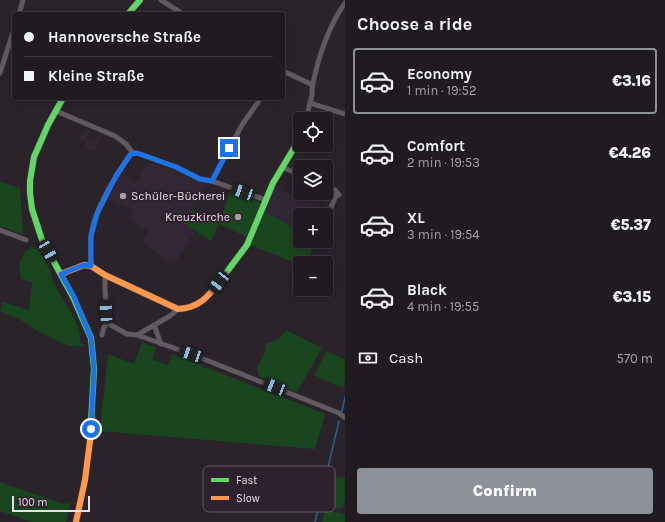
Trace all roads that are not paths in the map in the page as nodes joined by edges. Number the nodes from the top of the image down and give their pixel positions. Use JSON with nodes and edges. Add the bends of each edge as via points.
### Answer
{"nodes":[{"id":1,"x":23,"y":0,"type":"edge"},
{"id":2,"x":140,"y":0,"type":"edge"},
{"id":3,"x":161,"y":0,"type":"edge"},
{"id":4,"x":345,"y":3,"type":"edge"},
{"id":5,"x":20,"y":12,"type":"edge"},
{"id":6,"x":130,"y":12,"type":"edge"},
{"id":7,"x":180,"y":12,"type":"edge"},
{"id":8,"x":12,"y":35,"type":"edge"},
{"id":9,"x":0,"y":72,"type":"edge"},
{"id":10,"x":285,"y":72,"type":"edge"},
{"id":11,"x":313,"y":85,"type":"junction"},
{"id":12,"x":62,"y":100,"type":"edge"},
{"id":13,"x":260,"y":100,"type":"edge"},
{"id":14,"x":310,"y":103,"type":"junction"},
{"id":15,"x":56,"y":111,"type":"junction"},
{"id":16,"x":308,"y":112,"type":"edge"},
{"id":17,"x":345,"y":114,"type":"edge"},
{"id":18,"x":293,"y":150,"type":"edge"},
{"id":19,"x":133,"y":153,"type":"junction"},
{"id":20,"x":282,"y":167,"type":"junction"},
{"id":21,"x":293,"y":172,"type":"edge"},
{"id":22,"x":212,"y":181,"type":"junction"},
{"id":23,"x":333,"y":189,"type":"edge"},
{"id":24,"x":266,"y":200,"type":"junction"},
{"id":25,"x":332,"y":208,"type":"edge"},
{"id":26,"x":0,"y":230,"type":"edge"},
{"id":27,"x":26,"y":240,"type":"dead end"},
{"id":28,"x":91,"y":266,"type":"junction"},
{"id":29,"x":61,"y":274,"type":"junction"},
{"id":30,"x":106,"y":275,"type":"junction"},
{"id":31,"x":178,"y":309,"type":"junction"},
{"id":32,"x":107,"y":324,"type":"junction"},
{"id":33,"x":154,"y":325,"type":"junction"},
{"id":34,"x":102,"y":335,"type":"dead end"},
{"id":35,"x":138,"y":335,"type":"junction"},
{"id":36,"x":161,"y":344,"type":"junction"},
{"id":37,"x":344,"y":417,"type":"edge"},
{"id":38,"x":76,"y":522,"type":"edge"}],
"edges":[{"from":1,"to":5,"type":"street"},
{"from":2,"to":6,"type":"main road"},
{"from":3,"to":7,"type":"street"},
{"from":4,"to":11,"type":"street","via":[[331,27],[319,57]]},
{"from":8,"to":9,"type":"street"},
{"from":10,"to":11,"type":"street"},
{"from":11,"to":14,"type":"street"},
{"from":12,"to":15,"type":"main road"},
{"from":13,"to":22,"type":"street","via":[[242,125]]},
{"from":14,"to":16,"type":"street"},
{"from":14,"to":17,"type":"street"},
{"from":15,"to":19,"type":"street","via":[[115,136]]},
{"from":15,"to":29,"type":"main road","via":[[34,157],[30,193],[32,209],[42,240]]},
{"from":18,"to":20,"type":"main road"},
{"from":19,"to":22,"type":"street","via":[[176,167],[200,179]]},
{"from":19,"to":28,"type":"street","via":[[116,176],[97,214],[91,236]]},
{"from":20,"to":21,"type":"street"},
{"from":20,"to":24,"type":"main road"},
{"from":22,"to":24,"type":"street"},
{"from":23,"to":25,"type":"street","via":[[338,194]]},
{"from":24,"to":31,"type":"main road","via":[[247,245],[211,292],[198,304]]},
{"from":26,"to":27,"type":"street"},
{"from":28,"to":29,"type":"main road","via":[[84,265]]},
{"from":28,"to":30,"type":"main road"},
{"from":29,"to":38,"type":"main road","via":[[74,297],[91,338],[94,369],[88,457]]},
{"from":30,"to":31,"type":"main road"},
{"from":30,"to":32,"type":"street"},
{"from":31,"to":33,"type":"street"},
{"from":32,"to":34,"type":"street"},
{"from":32,"to":35,"type":"street","via":[[127,334]]},
{"from":33,"to":35,"type":"street"},
{"from":33,"to":36,"type":"street"},
{"from":35,"to":36,"type":"street"},
{"from":36,"to":37,"type":"street"}]}
